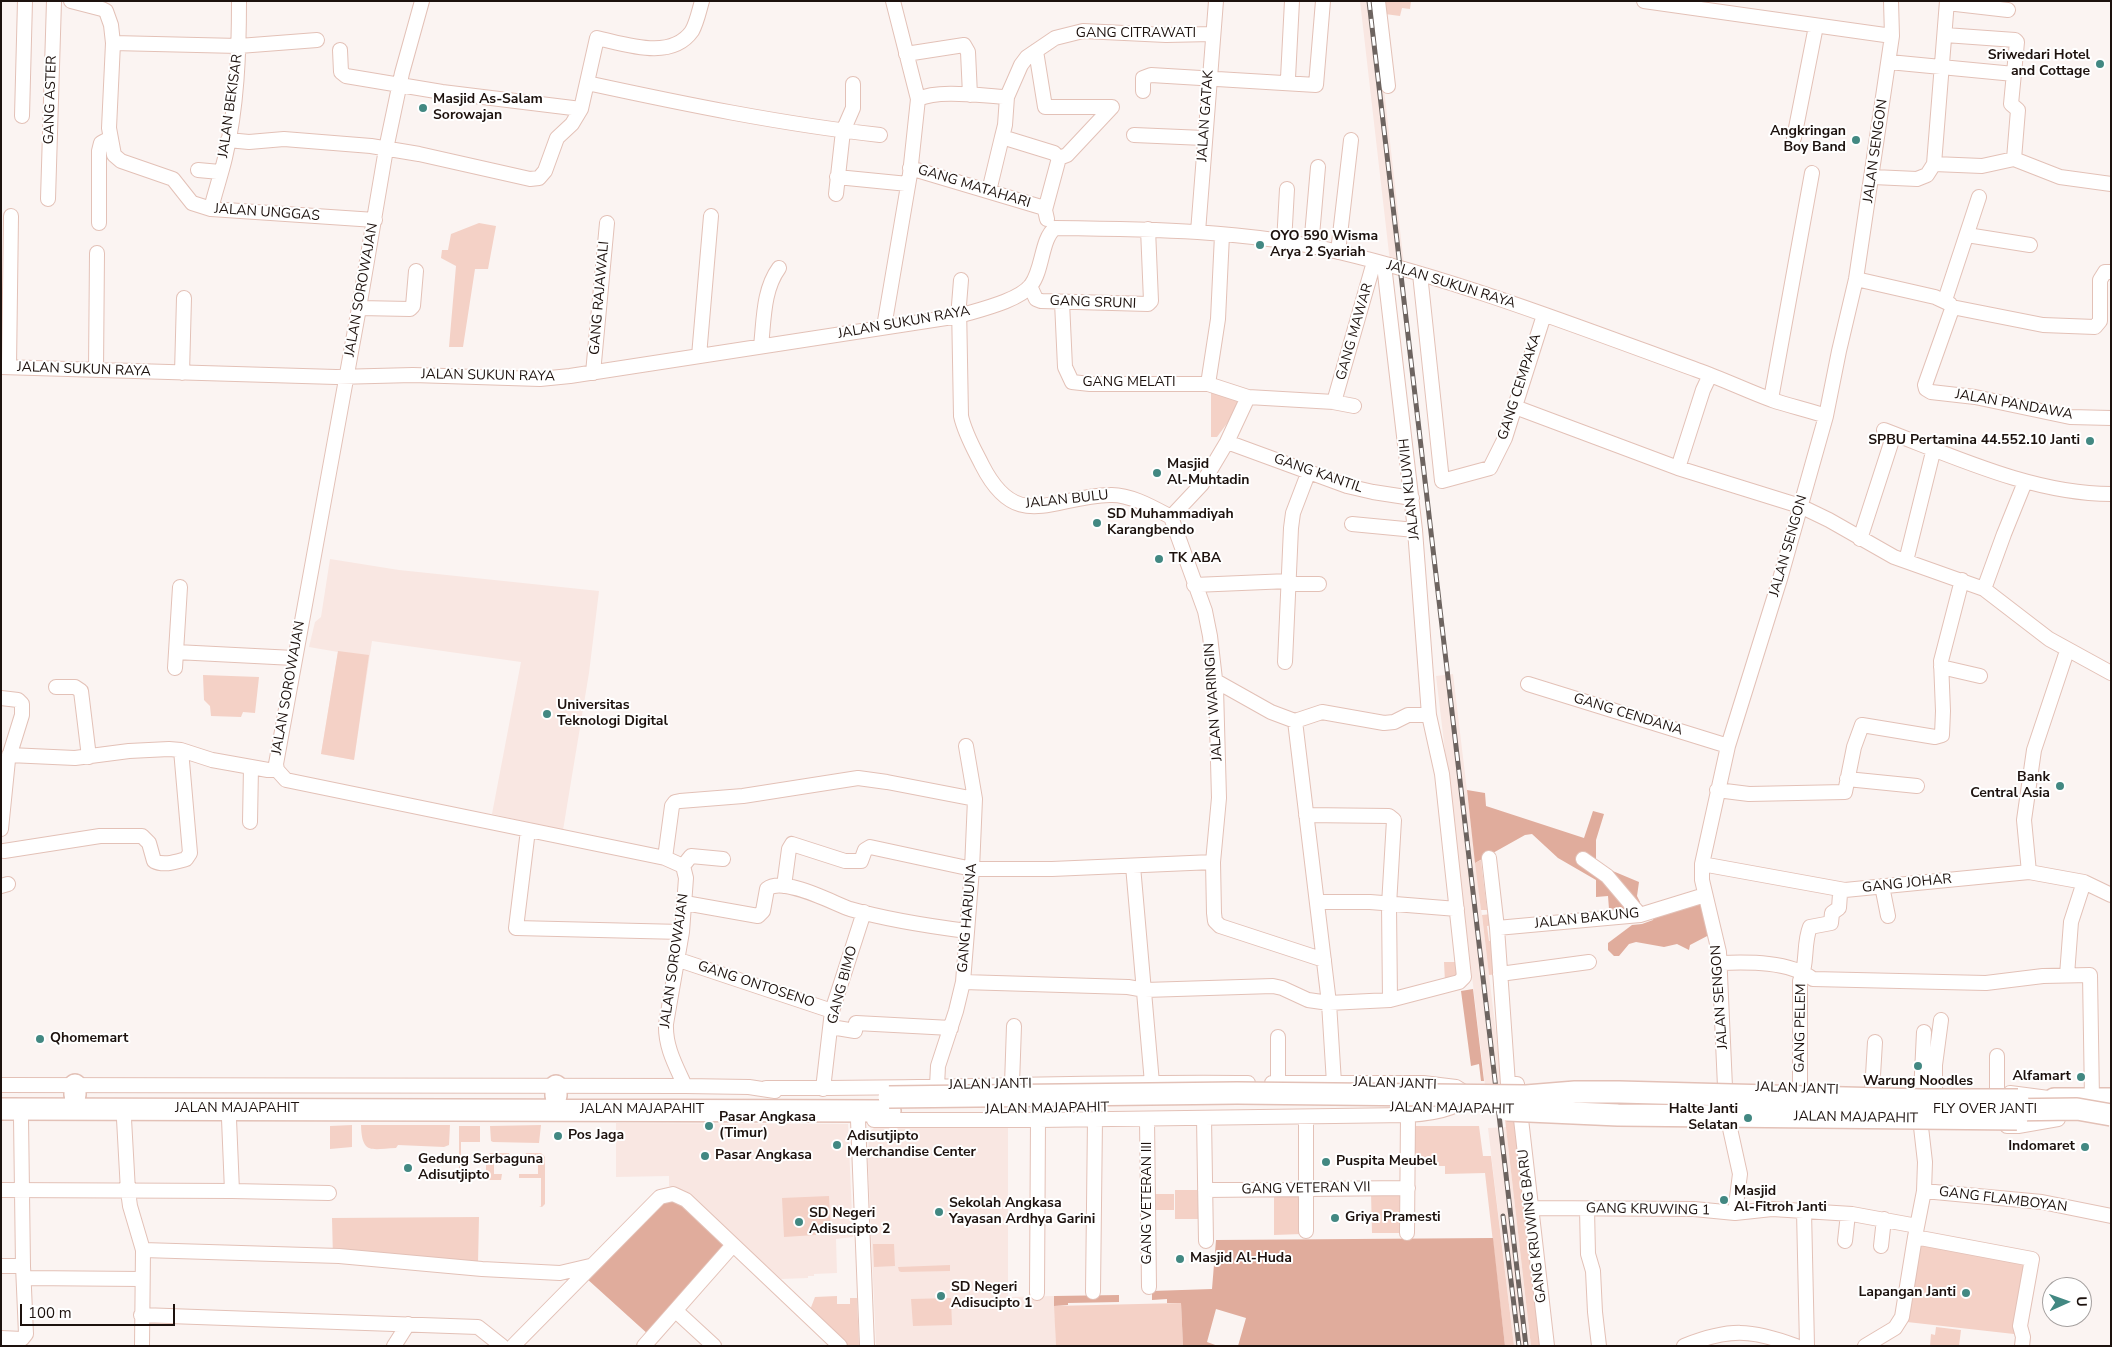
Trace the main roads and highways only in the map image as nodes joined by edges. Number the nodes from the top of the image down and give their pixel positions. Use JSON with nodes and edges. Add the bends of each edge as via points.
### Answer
{"nodes":[{"id":1,"x":1,"y":1095,"type":"edge"},
{"id":2,"x":1521,"y":1100,"type":"junction"},
{"id":3,"x":800,"y":1104,"type":"junction"},
{"id":4,"x":889,"y":1104,"type":"junction"},
{"id":5,"x":1618,"y":1104,"type":"joint"},
{"id":6,"x":1,"y":1109,"type":"edge"},
{"id":7,"x":2018,"y":1110,"type":"junction"},
{"id":8,"x":2105,"y":1110,"type":"edge"}],
"edges":[{"from":1,"to":3,"type":"highway","name":"JALAN MAJAPAHIT","via":[[75,1090],[556,1091]]},
{"from":2,"to":4,"type":"highway","name":"JALAN MAJAPAHIT","bridge":true,"via":[[1237,1093]]},
{"from":2,"to":5,"type":"highway","name":"JALAN MAJAPAHIT","bridge":true},
{"from":2,"to":7,"type":"highway","name":"JALAN MAJAPAHIT","bridge":true,"via":[[1601,1092],[1921,1100]]},
{"from":3,"to":4,"type":"highway","name":"JALAN MAJAPAHIT"},
{"from":3,"to":6,"type":"highway","name":"JALAN MAJAPAHIT","via":[[650,1115]]},
{"from":4,"to":7,"type":"highway","name":"JALAN MAJAPAHIT","bridge":true,"via":[[1527,1110],[1618,1115]]},
{"from":5,"to":8,"type":"highway","name":"FLY OVER JANTI","bridge":true},
{"from":7,"to":8,"type":"highway","name":"JALAN MAJAPAHIT"}]}
